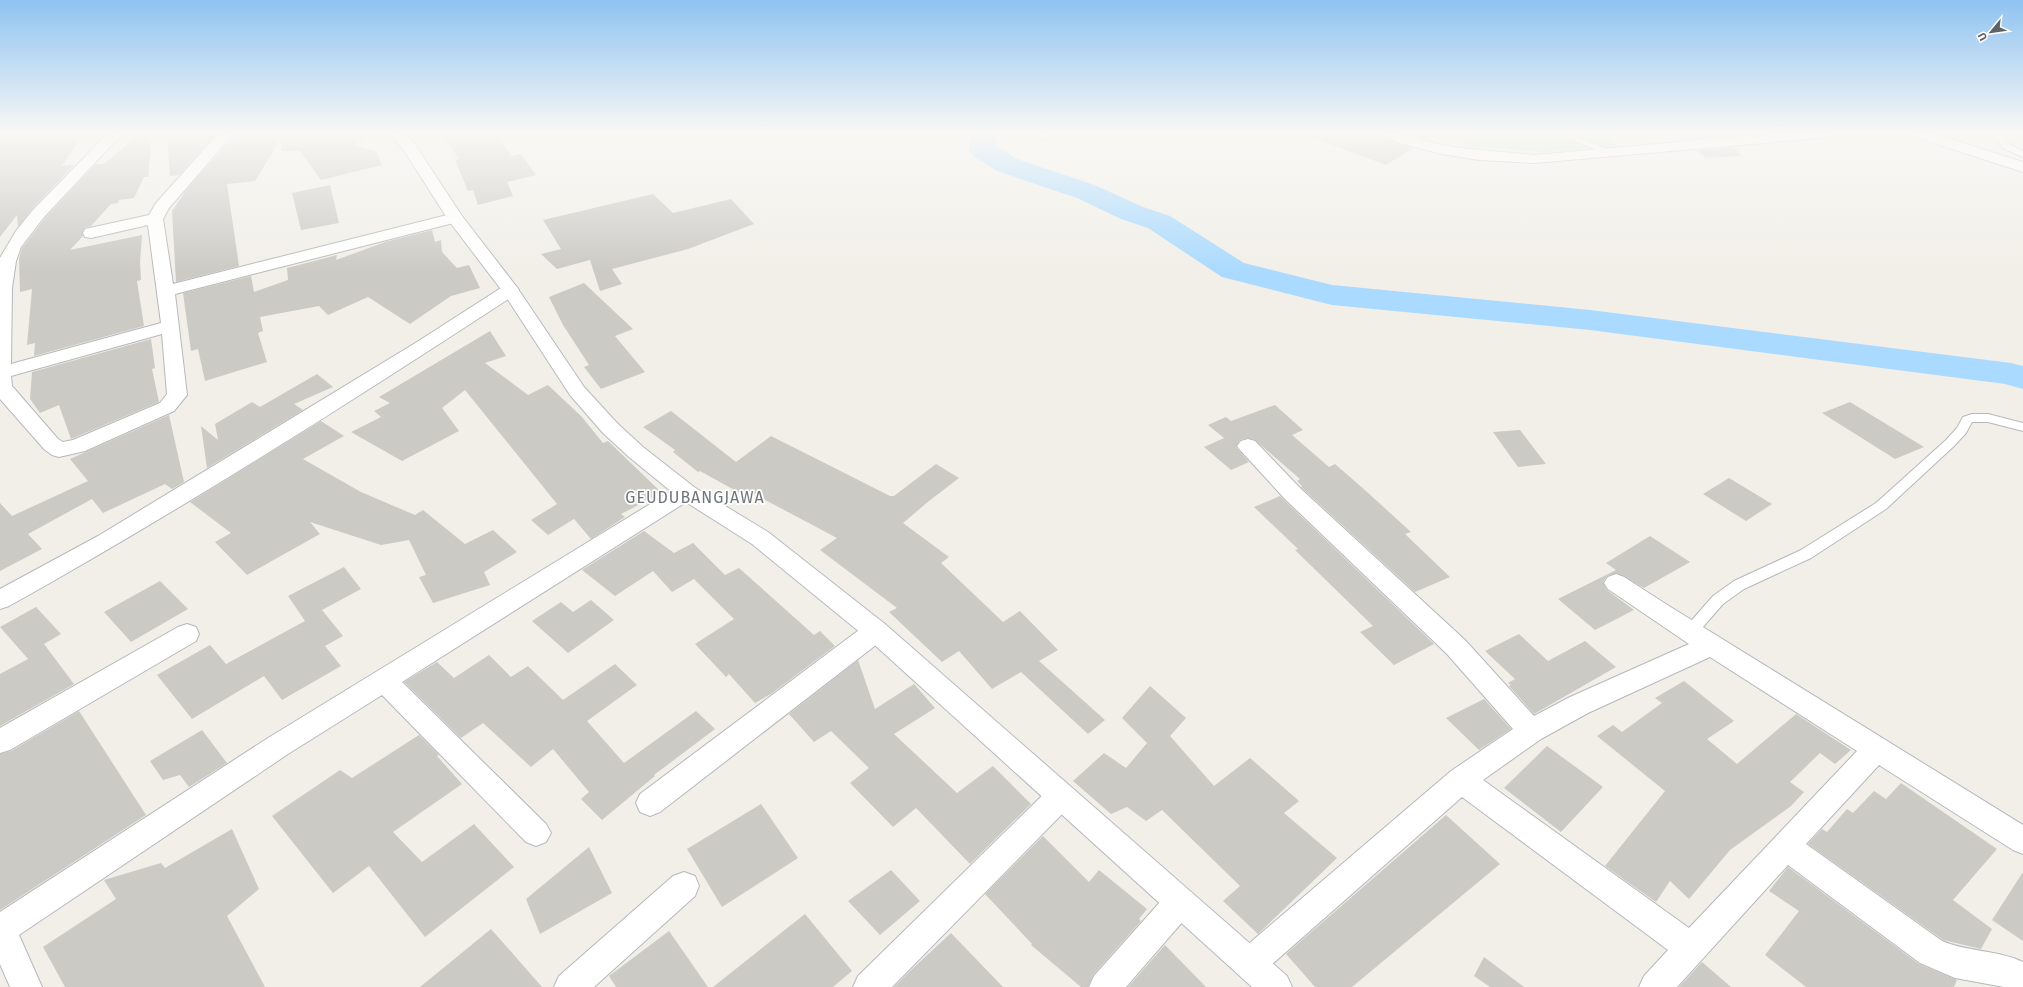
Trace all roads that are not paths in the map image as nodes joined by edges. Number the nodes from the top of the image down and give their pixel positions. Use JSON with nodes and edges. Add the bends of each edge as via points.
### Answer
{"nodes":[{"id":1,"x":73,"y":179,"type":"edge"},
{"id":2,"x":186,"y":179,"type":"edge"},
{"id":3,"x":430,"y":179,"type":"edge"},
{"id":4,"x":455,"y":218,"type":"junction"},
{"id":5,"x":155,"y":219,"type":"junction"},
{"id":6,"x":91,"y":233,"type":"dead end"},
{"id":7,"x":1,"y":290,"type":"edge"},
{"id":8,"x":510,"y":290,"type":"junction"},
{"id":9,"x":166,"y":291,"type":"junction"},
{"id":10,"x":171,"y":326,"type":"junction"},
{"id":11,"x":1,"y":374,"type":"edge"},
{"id":12,"x":2023,"y":427,"type":"edge"},
{"id":13,"x":1248,"y":446,"type":"dead end"},
{"id":14,"x":686,"y":492,"type":"junction"},
{"id":15,"x":1616,"y":583,"type":"dead end"},
{"id":16,"x":0,"y":600,"type":"edge"},
{"id":17,"x":876,"y":631,"type":"junction"},
{"id":18,"x":187,"y":634,"type":"dead end"},
{"id":19,"x":1700,"y":638,"type":"junction"},
{"id":20,"x":384,"y":680,"type":"junction"},
{"id":21,"x":1531,"y":731,"type":"junction"},
{"id":22,"x":0,"y":742,"type":"edge"},
{"id":23,"x":1877,"y":748,"type":"junction"},
{"id":24,"x":1461,"y":780,"type":"junction"},
{"id":25,"x":1062,"y":796,"type":"junction"},
{"id":26,"x":650,"y":803,"type":"dead end"},
{"id":27,"x":536,"y":833,"type":"dead end"},
{"id":28,"x":2023,"y":841,"type":"edge"},
{"id":29,"x":1785,"y":846,"type":"junction"},
{"id":30,"x":684,"y":886,"type":"dead end"},
{"id":31,"x":1180,"y":902,"type":"junction"},
{"id":32,"x":1,"y":930,"type":"edge"},
{"id":33,"x":1691,"y":948,"type":"junction"},
{"id":34,"x":1250,"y":963,"type":"junction"},
{"id":35,"x":2023,"y":979,"type":"edge"},
{"id":36,"x":26,"y":987,"type":"edge"},
{"id":37,"x":570,"y":987,"type":"edge"},
{"id":38,"x":869,"y":987,"type":"edge"},
{"id":39,"x":1105,"y":987,"type":"edge"},
{"id":40,"x":1276,"y":987,"type":"edge"},
{"id":41,"x":1655,"y":987,"type":"edge"}],
"edges":[{"from":1,"to":7,"type":"street","via":[[20,236],[8,260]]},
{"from":2,"to":5,"type":"street","via":[[162,206]]},
{"from":3,"to":4,"type":"street"},
{"from":4,"to":8,"type":"street"},
{"from":4,"to":9,"type":"street"},
{"from":5,"to":6,"type":"street"},
{"from":5,"to":9,"type":"street"},
{"from":7,"to":11,"type":"street"},
{"from":8,"to":14,"type":"street","via":[[577,391],[610,428]]},
{"from":8,"to":16,"type":"street","via":[[106,542]]},
{"from":9,"to":10,"type":"street"},
{"from":10,"to":11,"type":"street"},
{"from":10,"to":11,"type":"street","via":[[177,395],[174,401],[167,407],[67,450],[54,448],[8,396],[2,386]]},
{"from":12,"to":19,"type":"lane","via":[[1983,418],[1967,420],[1950,443],[1881,506],[1806,554],[1739,586],[1718,600]]},
{"from":13,"to":21,"type":"street","via":[[1293,494],[1456,647]]},
{"from":14,"to":17,"type":"street","via":[[760,538]]},
{"from":14,"to":20,"type":"street"},
{"from":15,"to":19,"type":"street"},
{"from":17,"to":25,"type":"street"},
{"from":17,"to":26,"type":"street"},
{"from":18,"to":22,"type":"street"},
{"from":19,"to":21,"type":"street"},
{"from":19,"to":23,"type":"street"},
{"from":20,"to":27,"type":"street"},
{"from":20,"to":32,"type":"street","via":[[278,746]]},
{"from":21,"to":24,"type":"street"},
{"from":23,"to":28,"type":"street"},
{"from":23,"to":29,"type":"street"},
{"from":24,"to":33,"type":"street"},
{"from":24,"to":34,"type":"street"},
{"from":25,"to":31,"type":"street"},
{"from":25,"to":38,"type":"street"},
{"from":29,"to":33,"type":"street"},
{"from":29,"to":35,"type":"street","via":[[1931,952],[1955,962],[2010,972]]},
{"from":30,"to":37,"type":"street"},
{"from":31,"to":34,"type":"street"},
{"from":31,"to":39,"type":"street"},
{"from":32,"to":36,"type":"street"},
{"from":33,"to":41,"type":"street"},
{"from":34,"to":40,"type":"street"}]}
